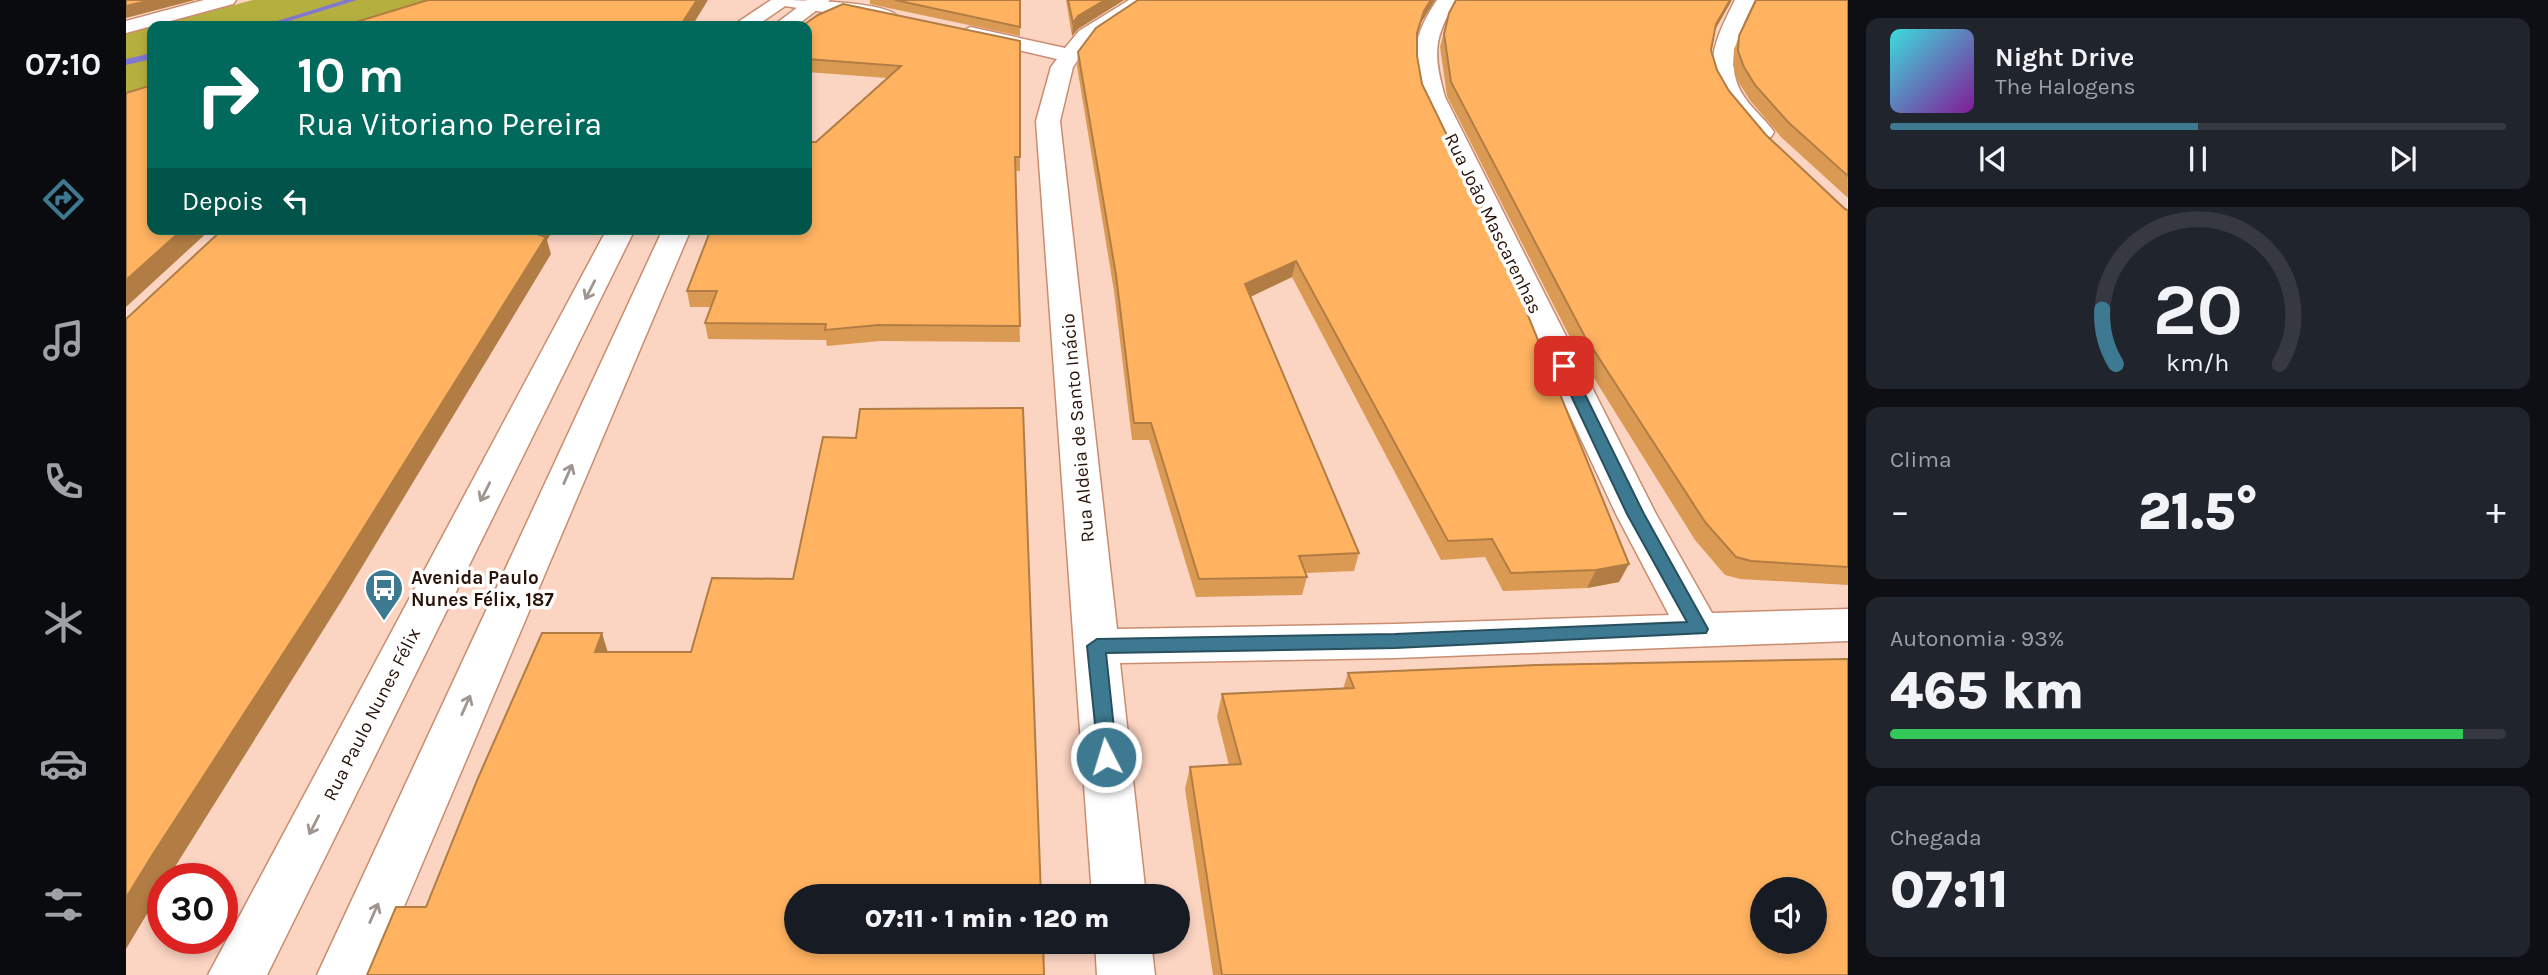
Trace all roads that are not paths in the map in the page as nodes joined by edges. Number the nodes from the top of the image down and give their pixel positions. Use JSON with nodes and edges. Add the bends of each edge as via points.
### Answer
{"nodes":[{"id":1,"x":226,"y":0,"type":"edge"},
{"id":2,"x":785,"y":0,"type":"edge"},
{"id":3,"x":1142,"y":0,"type":"edge"},
{"id":4,"x":1447,"y":0,"type":"edge"},
{"id":5,"x":1745,"y":0,"type":"edge"},
{"id":6,"x":816,"y":2,"type":"edge"},
{"id":7,"x":739,"y":3,"type":"dead end"},
{"id":8,"x":842,"y":4,"type":"edge"},
{"id":9,"x":909,"y":20,"type":"edge"},
{"id":10,"x":147,"y":21,"type":"edge"},
{"id":11,"x":148,"y":21,"type":"edge"},
{"id":12,"x":737,"y":21,"type":"edge"},
{"id":13,"x":749,"y":21,"type":"edge"},
{"id":14,"x":790,"y":21,"type":"edge"},
{"id":15,"x":126,"y":27,"type":"edge"},
{"id":16,"x":947,"y":28,"type":"edge"},
{"id":17,"x":1070,"y":56,"type":"junction"},
{"id":18,"x":1774,"y":144,"type":"edge"},
{"id":19,"x":618,"y":235,"type":"edge"},
{"id":20,"x":674,"y":235,"type":"edge"},
{"id":21,"x":1848,"y":625,"type":"edge"},
{"id":22,"x":1699,"y":629,"type":"junction"},
{"id":23,"x":1097,"y":646,"type":"junction"},
{"id":24,"x":1118,"y":884,"type":"edge"},
{"id":25,"x":1124,"y":954,"type":"edge"},
{"id":26,"x":237,"y":975,"type":"edge"},
{"id":27,"x":346,"y":975,"type":"edge"},
{"id":28,"x":1126,"y":975,"type":"edge"}],
"edges":[{"from":1,"to":11,"type":"street"},
{"from":2,"to":6,"type":"street"},
{"from":2,"to":13,"type":"street"},
{"from":3,"to":17,"type":"street","name":"Rua Aldeia de Santo Inácio","via":[[1086,35]]},
{"from":4,"to":22,"type":"street","name":"Rua João Mascarenhas","via":[[1429,29],[1422,59],[1433,97],[1636,514]]},
{"from":5,"to":18,"type":"street","via":[[1725,38],[1718,65],[1731,98]]},
{"from":6,"to":8,"type":"street"},
{"from":6,"to":14,"type":"street"},
{"from":7,"to":12,"type":"street"},
{"from":8,"to":9,"type":"street"},
{"from":10,"to":15,"type":"street"},
{"from":16,"to":17,"type":"street"},
{"from":17,"to":23,"type":"street","name":"Rua Aldeia de Santo Inácio","via":[[1062,66],[1048,121]]},
{"from":19,"to":26,"type":"street","name":"Rua Paulo Nunes Félix","one_way":true},
{"from":27,"to":20,"type":"street","one_way":true},
{"from":21,"to":22,"type":"street"},
{"from":22,"to":23,"type":"street"},
{"from":23,"to":24,"type":"street","name":"Rua Aldeia de Santo Inácio"},
{"from":25,"to":28,"type":"street"}]}
